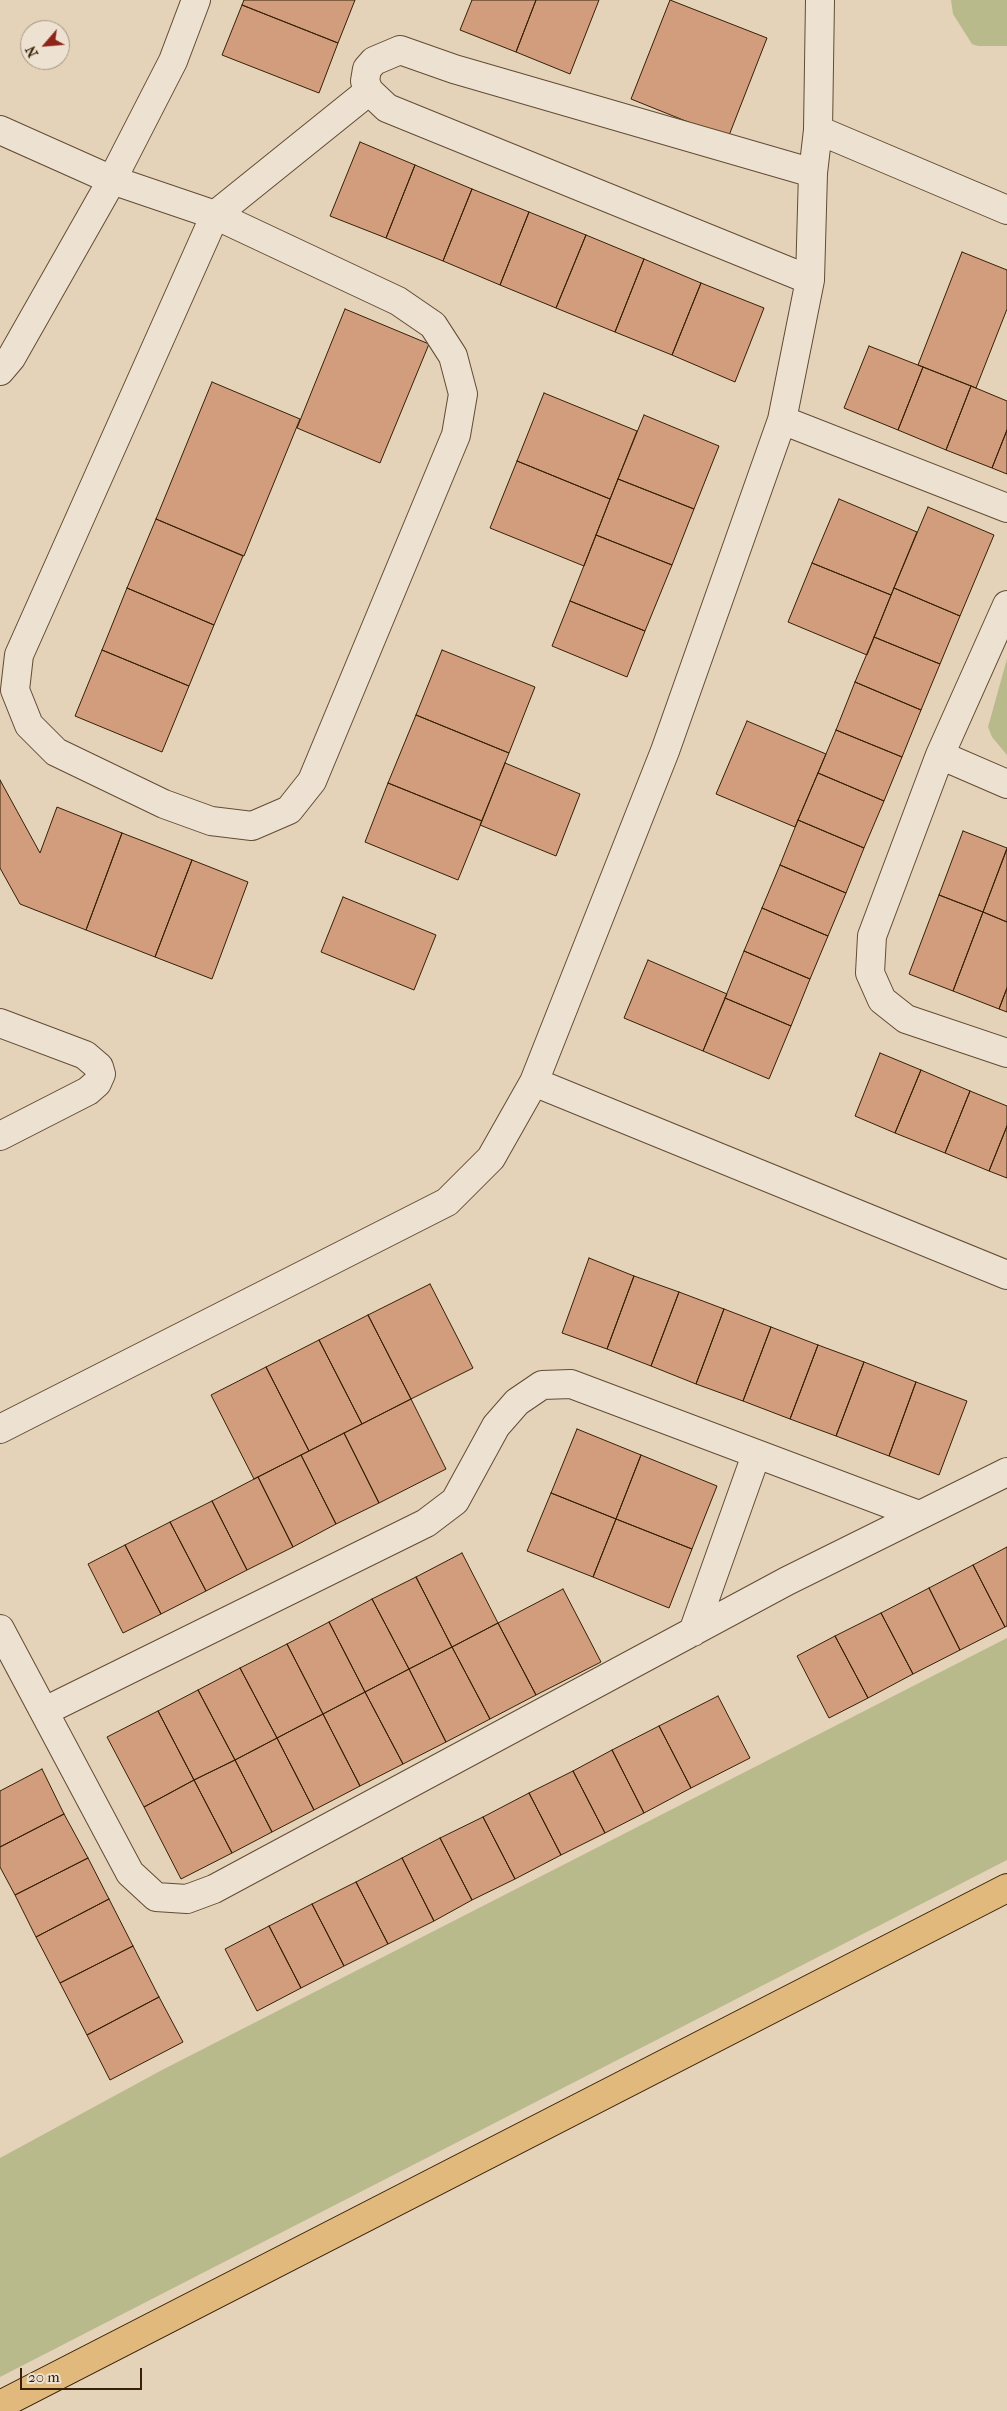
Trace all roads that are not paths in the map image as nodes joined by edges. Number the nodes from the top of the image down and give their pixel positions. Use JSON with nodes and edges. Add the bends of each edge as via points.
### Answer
{"nodes":[{"id":1,"x":196,"y":0,"type":"edge"},
{"id":2,"x":820,"y":0,"type":"edge"},
{"id":3,"x":369,"y":91,"type":"junction"},
{"id":4,"x":0,"y":130,"type":"edge"},
{"id":5,"x":818,"y":130,"type":"junction"},
{"id":6,"x":813,"y":173,"type":"junction"},
{"id":7,"x":112,"y":180,"type":"junction"},
{"id":8,"x":1007,"y":210,"type":"edge"},
{"id":9,"x":215,"y":215,"type":"junction"},
{"id":10,"x":810,"y":280,"type":"junction"},
{"id":11,"x":0,"y":371,"type":"edge"},
{"id":12,"x":782,"y":420,"type":"junction"},
{"id":13,"x":1007,"y":508,"type":"edge"},
{"id":14,"x":1007,"y":605,"type":"edge"},
{"id":15,"x":940,"y":755,"type":"junction"},
{"id":16,"x":1007,"y":784,"type":"edge"},
{"id":17,"x":0,"y":1023,"type":"edge"},
{"id":18,"x":1007,"y":1053,"type":"edge"},
{"id":19,"x":534,"y":1082,"type":"junction"},
{"id":20,"x":0,"y":1136,"type":"edge"},
{"id":21,"x":1007,"y":1275,"type":"edge"},
{"id":22,"x":0,"y":1429,"type":"edge"},
{"id":23,"x":756,"y":1455,"type":"junction"},
{"id":24,"x":1007,"y":1472,"type":"edge"},
{"id":25,"x":919,"y":1515,"type":"junction"},
{"id":26,"x":0,"y":1629,"type":"edge"},
{"id":27,"x":693,"y":1632,"type":"junction"},
{"id":28,"x":45,"y":1711,"type":"junction"},
{"id":29,"x":1007,"y":1888,"type":"edge"},
{"id":30,"x":0,"y":2404,"type":"edge"}],
"edges":[{"from":1,"to":7,"type":"street","via":[[173,61]]},
{"from":2,"to":5,"type":"street"},
{"from":3,"to":6,"type":"street","via":[[365,81],[367,69],[374,61],[400,50],[454,69]]},
{"from":3,"to":9,"type":"street"},
{"from":3,"to":10,"type":"street","via":[[387,108]]},
{"from":4,"to":7,"type":"street"},
{"from":5,"to":6,"type":"street"},
{"from":5,"to":8,"type":"street"},
{"from":6,"to":10,"type":"street"},
{"from":7,"to":9,"type":"street"},
{"from":7,"to":11,"type":"street","via":[[11,358]]},
{"from":9,"to":9,"type":"street","via":[[18,655],[15,690],[29,726],[56,752],[164,804],[211,821],[252,826],[289,810],[312,781],[456,435],[463,394],[452,356],[433,325],[398,301]]},
{"from":10,"to":12,"type":"street"},
{"from":12,"to":13,"type":"street"},
{"from":12,"to":19,"type":"street","via":[[666,751]]},
{"from":14,"to":15,"type":"street"},
{"from":15,"to":16,"type":"street"},
{"from":15,"to":18,"type":"street","via":[[872,936],[870,973],[882,1000],[906,1019]]},
{"from":17,"to":20,"type":"street","via":[[85,1055],[99,1066],[101,1074],[97,1084],[88,1091]]},
{"from":19,"to":21,"type":"street"},
{"from":19,"to":22,"type":"street","via":[[491,1158],[446,1202]]},
{"from":23,"to":25,"type":"street"},
{"from":23,"to":27,"type":"street"},
{"from":23,"to":28,"type":"street","via":[[571,1384],[542,1385],[517,1402],[496,1426],[455,1500],[426,1523]]},
{"from":24,"to":25,"type":"street"},
{"from":25,"to":27,"type":"street"},
{"from":26,"to":28,"type":"street"},
{"from":27,"to":28,"type":"street","via":[[214,1888],[187,1899],[156,1897],[130,1874]]},
{"from":29,"to":30,"type":"main road"}]}
